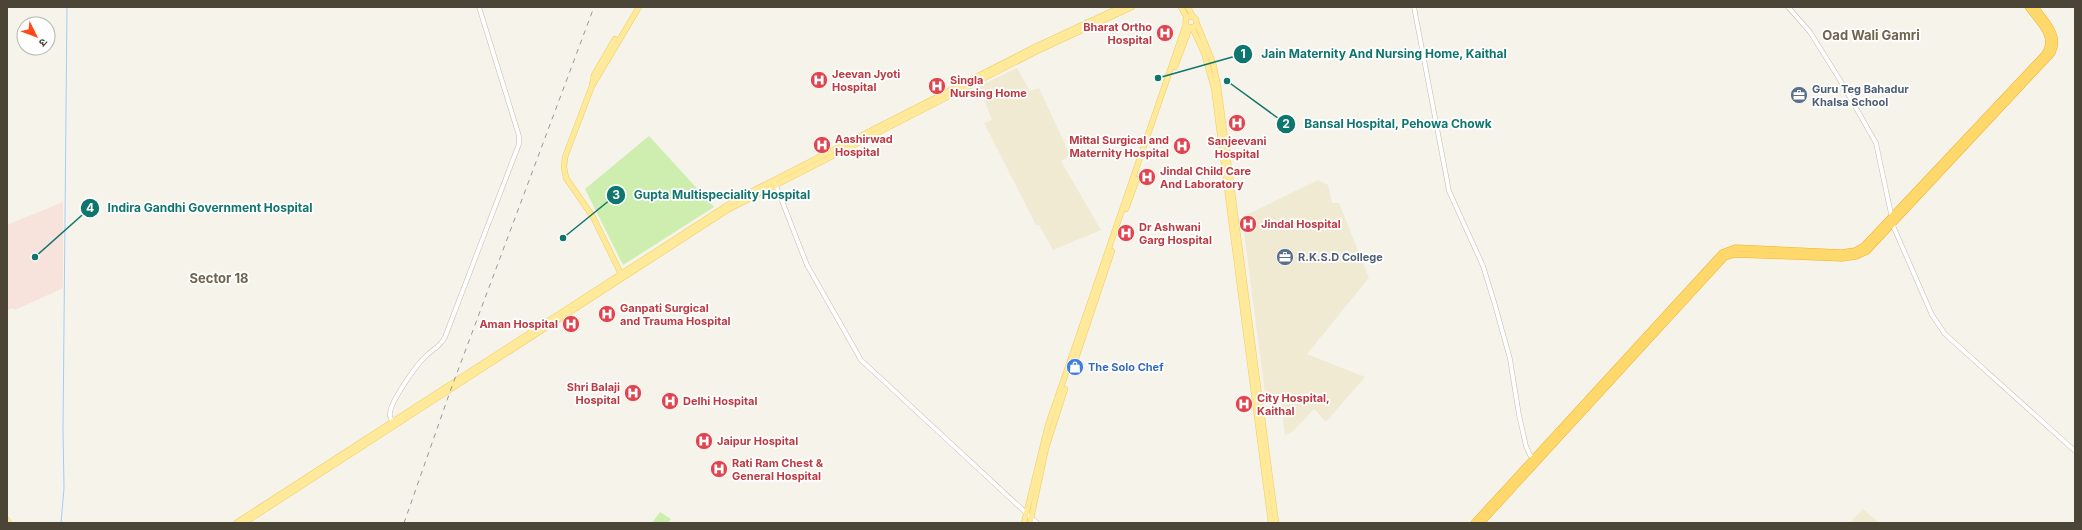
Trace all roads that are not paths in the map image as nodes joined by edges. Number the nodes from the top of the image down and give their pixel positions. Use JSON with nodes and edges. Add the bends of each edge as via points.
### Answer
{"nodes":[{"id":1,"x":479,"y":7,"type":"edge"},
{"id":2,"x":636,"y":7,"type":"edge"},
{"id":3,"x":639,"y":7,"type":"edge"},
{"id":4,"x":1121,"y":7,"type":"edge"},
{"id":5,"x":1132,"y":7,"type":"edge"},
{"id":6,"x":1181,"y":7,"type":"edge"},
{"id":7,"x":1188,"y":7,"type":"edge"},
{"id":8,"x":1414,"y":7,"type":"edge"},
{"id":9,"x":1788,"y":7,"type":"edge"},
{"id":10,"x":2028,"y":7,"type":"edge"},
{"id":11,"x":2035,"y":7,"type":"edge"},
{"id":12,"x":1190,"y":17,"type":"junction"},
{"id":13,"x":1197,"y":24,"type":"junction"},
{"id":14,"x":1189,"y":26,"type":"junction"},
{"id":15,"x":592,"y":86,"type":"junction"},
{"id":16,"x":921,"y":107,"type":"junction"},
{"id":17,"x":774,"y":182,"type":"junction"},
{"id":18,"x":1892,"y":221,"type":"junction"},
{"id":19,"x":622,"y":275,"type":"junction"},
{"id":20,"x":394,"y":425,"type":"junction"},
{"id":21,"x":2075,"y":451,"type":"edge"},
{"id":22,"x":1535,"y":460,"type":"junction"},
{"id":23,"x":1270,"y":492,"type":"junction"},
{"id":24,"x":1027,"y":513,"type":"junction"},
{"id":25,"x":1031,"y":517,"type":"junction"},
{"id":26,"x":7,"y":520,"type":"edge"},
{"id":27,"x":9,"y":523,"type":"edge"},
{"id":28,"x":236,"y":523,"type":"edge"},
{"id":29,"x":244,"y":523,"type":"edge"},
{"id":30,"x":1024,"y":523,"type":"edge"},
{"id":31,"x":1030,"y":523,"type":"edge"},
{"id":32,"x":1037,"y":523,"type":"edge"},
{"id":33,"x":1271,"y":523,"type":"edge"},
{"id":34,"x":1276,"y":523,"type":"edge"},
{"id":35,"x":1474,"y":523,"type":"edge"},
{"id":36,"x":1481,"y":523,"type":"edge"}],
"edges":[{"from":1,"to":20,"type":"street","via":[[512,110],[519,144],[445,337],[406,381],[389,415]]},
{"from":2,"to":15,"type":"main road","via":[[594,75]]},
{"from":3,"to":15,"type":"main road"},
{"from":4,"to":16,"type":"main road","via":[[1037,46]]},
{"from":5,"to":16,"type":"main road"},
{"from":6,"to":12,"type":"main road"},
{"from":7,"to":12,"type":"main road"},
{"from":8,"to":22,"type":"street","via":[[1449,191],[1483,266],[1510,359],[1528,451]]},
{"from":9,"to":18,"type":"street","via":[[1810,32],[1876,143]]},
{"from":10,"to":18,"type":"highway","via":[[2048,35],[2050,44],[2047,50]]},
{"from":11,"to":18,"type":"highway","via":[[2053,32],[2055,45],[2052,53]]},
{"from":12,"to":13,"type":"main road","via":[[1196,20]]},
{"from":12,"to":14,"type":"main road"},
{"from":13,"to":14,"type":"main road"},
{"from":13,"to":23,"type":"main road","via":[[1213,63],[1218,86]]},
{"from":14,"to":23,"type":"main road","via":[[1204,53],[1214,88]]},
{"from":14,"to":24,"type":"main road","via":[[1048,425]]},
{"from":14,"to":25,"type":"main road","via":[[1054,418]]},
{"from":15,"to":19,"type":"main road","via":[[565,157],[565,174],[593,217]]},
{"from":16,"to":17,"type":"main road"},
{"from":17,"to":19,"type":"main road"},
{"from":17,"to":24,"type":"street","via":[[807,265],[860,360]]},
{"from":18,"to":21,"type":"street","via":[[1914,278],[1934,319],[1945,334]]},
{"from":18,"to":22,"type":"highway","via":[[1855,251],[1842,253],[1735,248],[1724,252]]},
{"from":19,"to":20,"type":"main road"},
{"from":20,"to":28,"type":"main road"},
{"from":20,"to":29,"type":"main road"},
{"from":22,"to":35,"type":"highway"},
{"from":22,"to":36,"type":"highway"},
{"from":23,"to":33,"type":"main road"},
{"from":23,"to":34,"type":"main road"},
{"from":24,"to":25,"type":"street"},
{"from":24,"to":30,"type":"main road"},
{"from":25,"to":31,"type":"main road"},
{"from":25,"to":32,"type":"street"},
{"from":26,"to":27,"type":"main road"}]}
